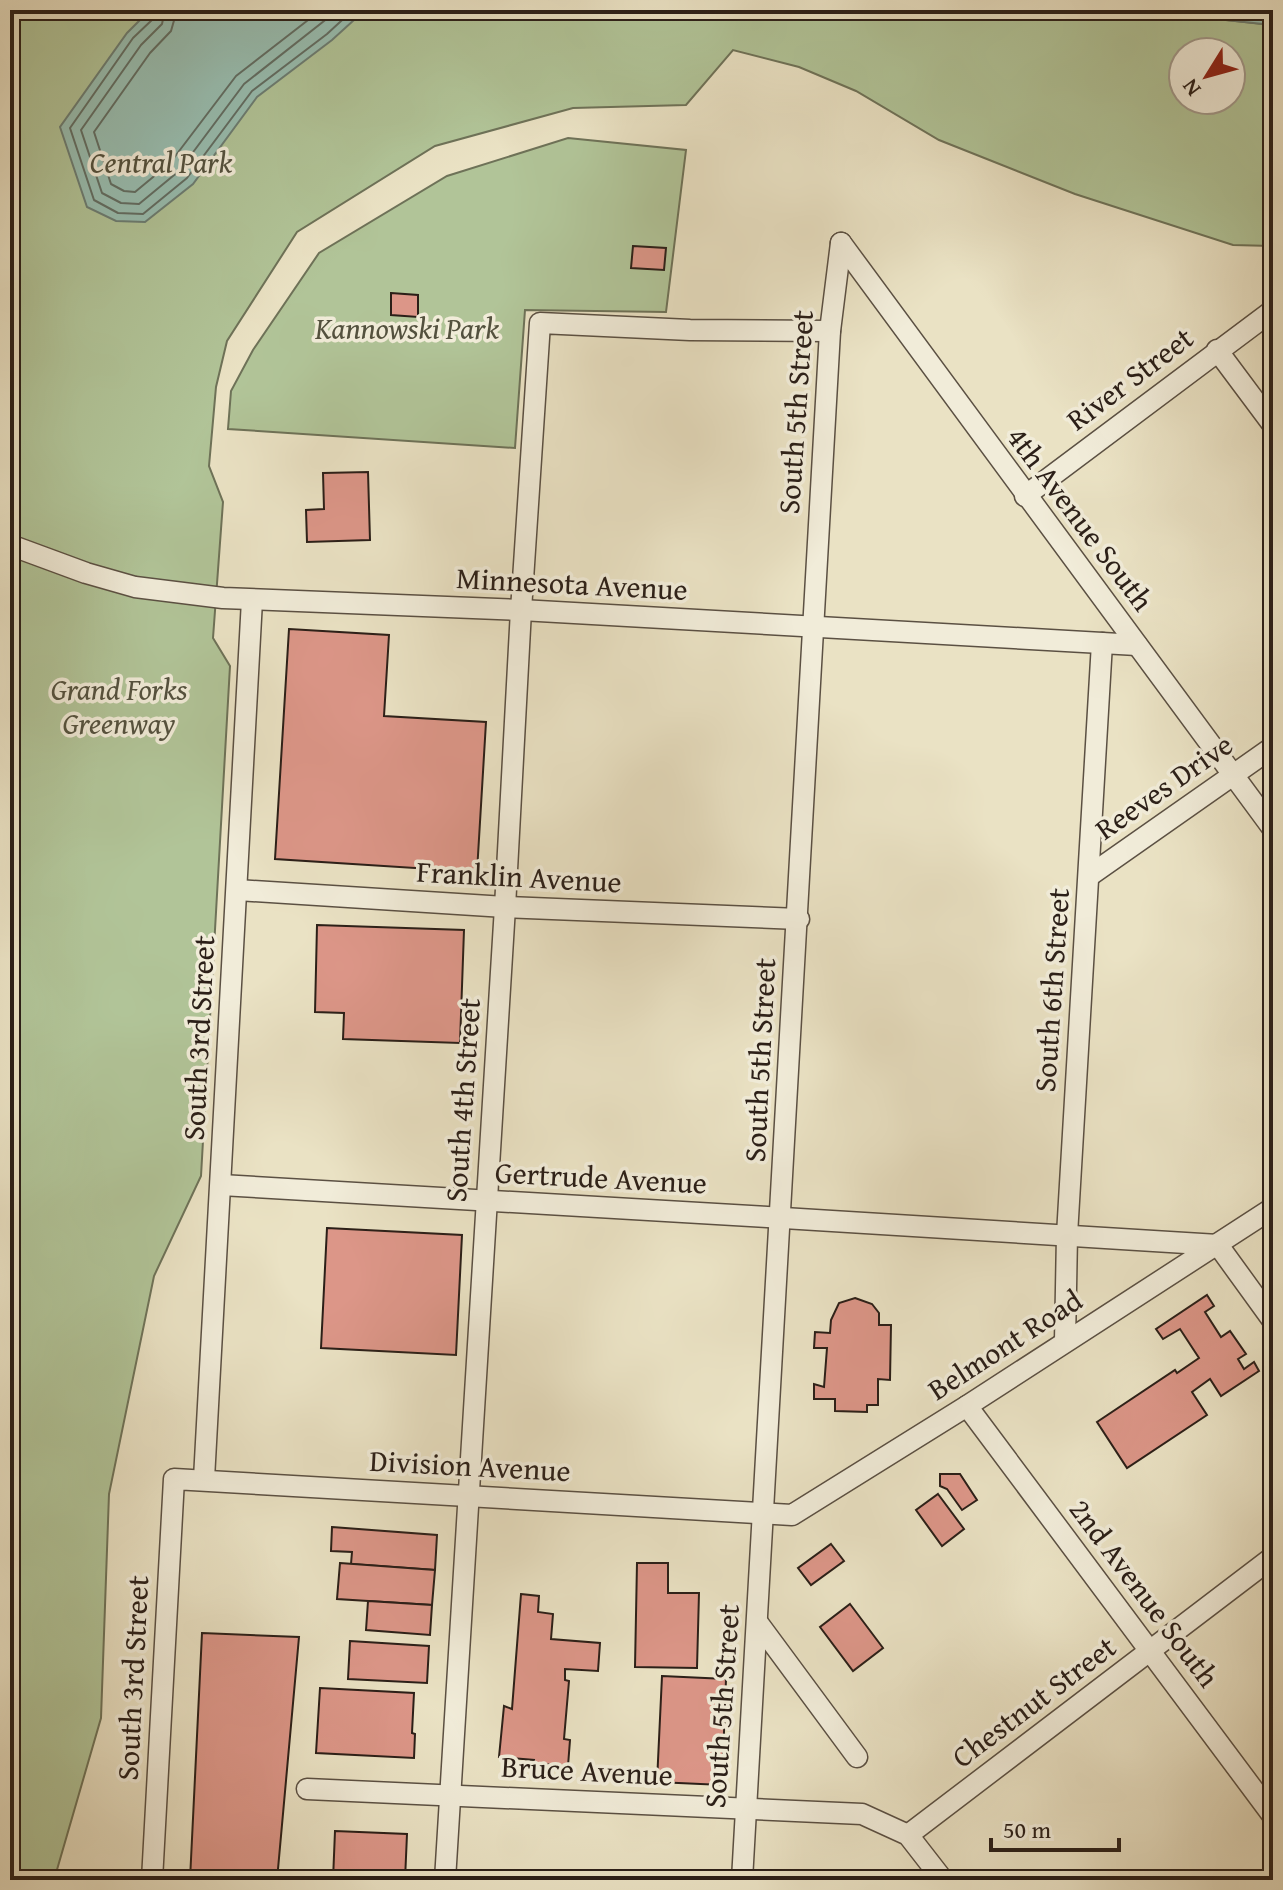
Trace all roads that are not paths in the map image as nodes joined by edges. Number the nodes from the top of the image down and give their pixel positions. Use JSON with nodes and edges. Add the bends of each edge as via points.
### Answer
{"nodes":[{"id":1,"x":841,"y":243,"type":"joint"},
{"id":2,"x":1272,"y":311,"type":"edge"},
{"id":3,"x":830,"y":331,"type":"junction"},
{"id":4,"x":1217,"y":350,"type":"junction"},
{"id":5,"x":1273,"y":425,"type":"edge"},
{"id":6,"x":1025,"y":496,"type":"junction"},
{"id":7,"x":10,"y":545,"type":"edge"},
{"id":8,"x":252,"y":600,"type":"junction"},
{"id":9,"x":521,"y":610,"type":"junction"},
{"id":10,"x":813,"y":627,"type":"junction"},
{"id":11,"x":1102,"y":643,"type":"junction"},
{"id":12,"x":1137,"y":645,"type":"junction"},
{"id":13,"x":1273,"y":747,"type":"edge"},
{"id":14,"x":1233,"y":776,"type":"junction"},
{"id":15,"x":1273,"y":829,"type":"edge"},
{"id":16,"x":1089,"y":876,"type":"junction"},
{"id":17,"x":237,"y":890,"type":"junction"},
{"id":18,"x":505,"y":907,"type":"junction"},
{"id":19,"x":799,"y":919,"type":"junction"},
{"id":20,"x":221,"y":1185,"type":"junction"},
{"id":21,"x":486,"y":1202,"type":"junction"},
{"id":22,"x":1273,"y":1208,"type":"edge"},
{"id":23,"x":781,"y":1216,"type":"junction"},
{"id":24,"x":1067,"y":1235,"type":"junction"},
{"id":25,"x":1218,"y":1245,"type":"junction"},
{"id":26,"x":1273,"y":1321,"type":"edge"},
{"id":27,"x":1065,"y":1341,"type":"junction"},
{"id":28,"x":967,"y":1406,"type":"junction"},
{"id":29,"x":174,"y":1479,"type":"joint"},
{"id":30,"x":204,"y":1479,"type":"junction"},
{"id":31,"x":470,"y":1497,"type":"junction"},
{"id":32,"x":764,"y":1513,"type":"junction"},
{"id":33,"x":1273,"y":1557,"type":"edge"},
{"id":34,"x":758,"y":1623,"type":"junction"},
{"id":35,"x":1149,"y":1652,"type":"junction"},
{"id":36,"x":857,"y":1757,"type":"dead end"},
{"id":37,"x":307,"y":1789,"type":"dead end"},
{"id":38,"x":450,"y":1795,"type":"junction"},
{"id":39,"x":746,"y":1808,"type":"junction"},
{"id":40,"x":1273,"y":1816,"type":"edge"},
{"id":41,"x":908,"y":1835,"type":"junction"},
{"id":42,"x":152,"y":1880,"type":"edge"},
{"id":43,"x":445,"y":1880,"type":"edge"},
{"id":44,"x":742,"y":1880,"type":"edge"},
{"id":45,"x":943,"y":1880,"type":"edge"}],
"edges":[{"from":1,"to":3,"type":"street","name":"South 5th Street"},
{"from":1,"to":6,"type":"street","name":"4th Avenue South"},
{"from":2,"to":4,"type":"street","name":"River Street"},
{"from":3,"to":9,"type":"street","name":"South 4th Street","via":[[540,323]]},
{"from":3,"to":10,"type":"street","name":"South 5th Street"},
{"from":4,"to":5,"type":"street"},
{"from":4,"to":6,"type":"street","name":"River Street"},
{"from":6,"to":12,"type":"street","name":"4th Avenue South"},
{"from":7,"to":8,"type":"street","name":"Minnesota Avenue","via":[[135,587]]},
{"from":8,"to":9,"type":"street","name":"Minnesota Avenue"},
{"from":8,"to":17,"type":"street","name":"South 3rd Street"},
{"from":9,"to":10,"type":"street","name":"Minnesota Avenue"},
{"from":9,"to":18,"type":"street","name":"South 4th Street"},
{"from":10,"to":11,"type":"street","name":"Minnesota Avenue"},
{"from":10,"to":19,"type":"street","name":"South 5th Street"},
{"from":11,"to":12,"type":"street","name":"Minnesota Avenue"},
{"from":11,"to":16,"type":"street","name":"South 6th Street"},
{"from":12,"to":14,"type":"street","name":"4th Avenue South"},
{"from":13,"to":14,"type":"street","name":"Reeves Drive"},
{"from":14,"to":15,"type":"street","name":"4th Avenue South"},
{"from":14,"to":16,"type":"street","name":"Reeves Drive"},
{"from":16,"to":24,"type":"street","name":"South 6th Street"},
{"from":17,"to":18,"type":"street","name":"Franklin Avenue"},
{"from":17,"to":20,"type":"street","name":"South 3rd Street"},
{"from":18,"to":19,"type":"street","name":"Franklin Avenue"},
{"from":18,"to":21,"type":"street","name":"South 4th Street"},
{"from":19,"to":23,"type":"street","name":"South 5th Street"},
{"from":20,"to":21,"type":"street","name":"Gertrude Avenue"},
{"from":20,"to":30,"type":"street","name":"South 3rd Street"},
{"from":21,"to":23,"type":"street","name":"Gertrude Avenue"},
{"from":21,"to":31,"type":"street","name":"South 4th Street"},
{"from":22,"to":25,"type":"street","name":"Belmont Road"},
{"from":23,"to":24,"type":"street","name":"Gertrude Avenue"},
{"from":23,"to":32,"type":"street","name":"South 5th Street"},
{"from":24,"to":25,"type":"street","name":"Gertrude Avenue"},
{"from":24,"to":27,"type":"street","name":"South 6th Street"},
{"from":25,"to":26,"type":"street"},
{"from":25,"to":27,"type":"street","name":"Belmont Road"},
{"from":27,"to":28,"type":"street","name":"Belmont Road"},
{"from":28,"to":32,"type":"street","name":"Belmont Road","via":[[792,1515]]},
{"from":28,"to":35,"type":"street","name":"2nd Avenue South"},
{"from":29,"to":30,"type":"street","name":"Division Avenue"},
{"from":29,"to":42,"type":"street","name":"South 3rd Street"},
{"from":30,"to":31,"type":"street","name":"Division Avenue"},
{"from":31,"to":32,"type":"street","name":"Division Avenue"},
{"from":31,"to":38,"type":"street","name":"South 4th Street"},
{"from":32,"to":34,"type":"street","name":"South 5th Street"},
{"from":33,"to":35,"type":"street","name":"Chestnut Street"},
{"from":34,"to":36,"type":"street"},
{"from":34,"to":39,"type":"street","name":"South 5th Street"},
{"from":35,"to":40,"type":"street","name":"2nd Avenue South"},
{"from":35,"to":41,"type":"street","name":"Chestnut Street"},
{"from":37,"to":38,"type":"street","name":"Bruce Avenue"},
{"from":38,"to":39,"type":"street","name":"Bruce Avenue"},
{"from":38,"to":43,"type":"street","name":"South 4th Street"},
{"from":39,"to":41,"type":"street","name":"Bruce Avenue","via":[[862,1814]]},
{"from":39,"to":44,"type":"street","name":"South 5th Street"},
{"from":41,"to":45,"type":"street"}]}
